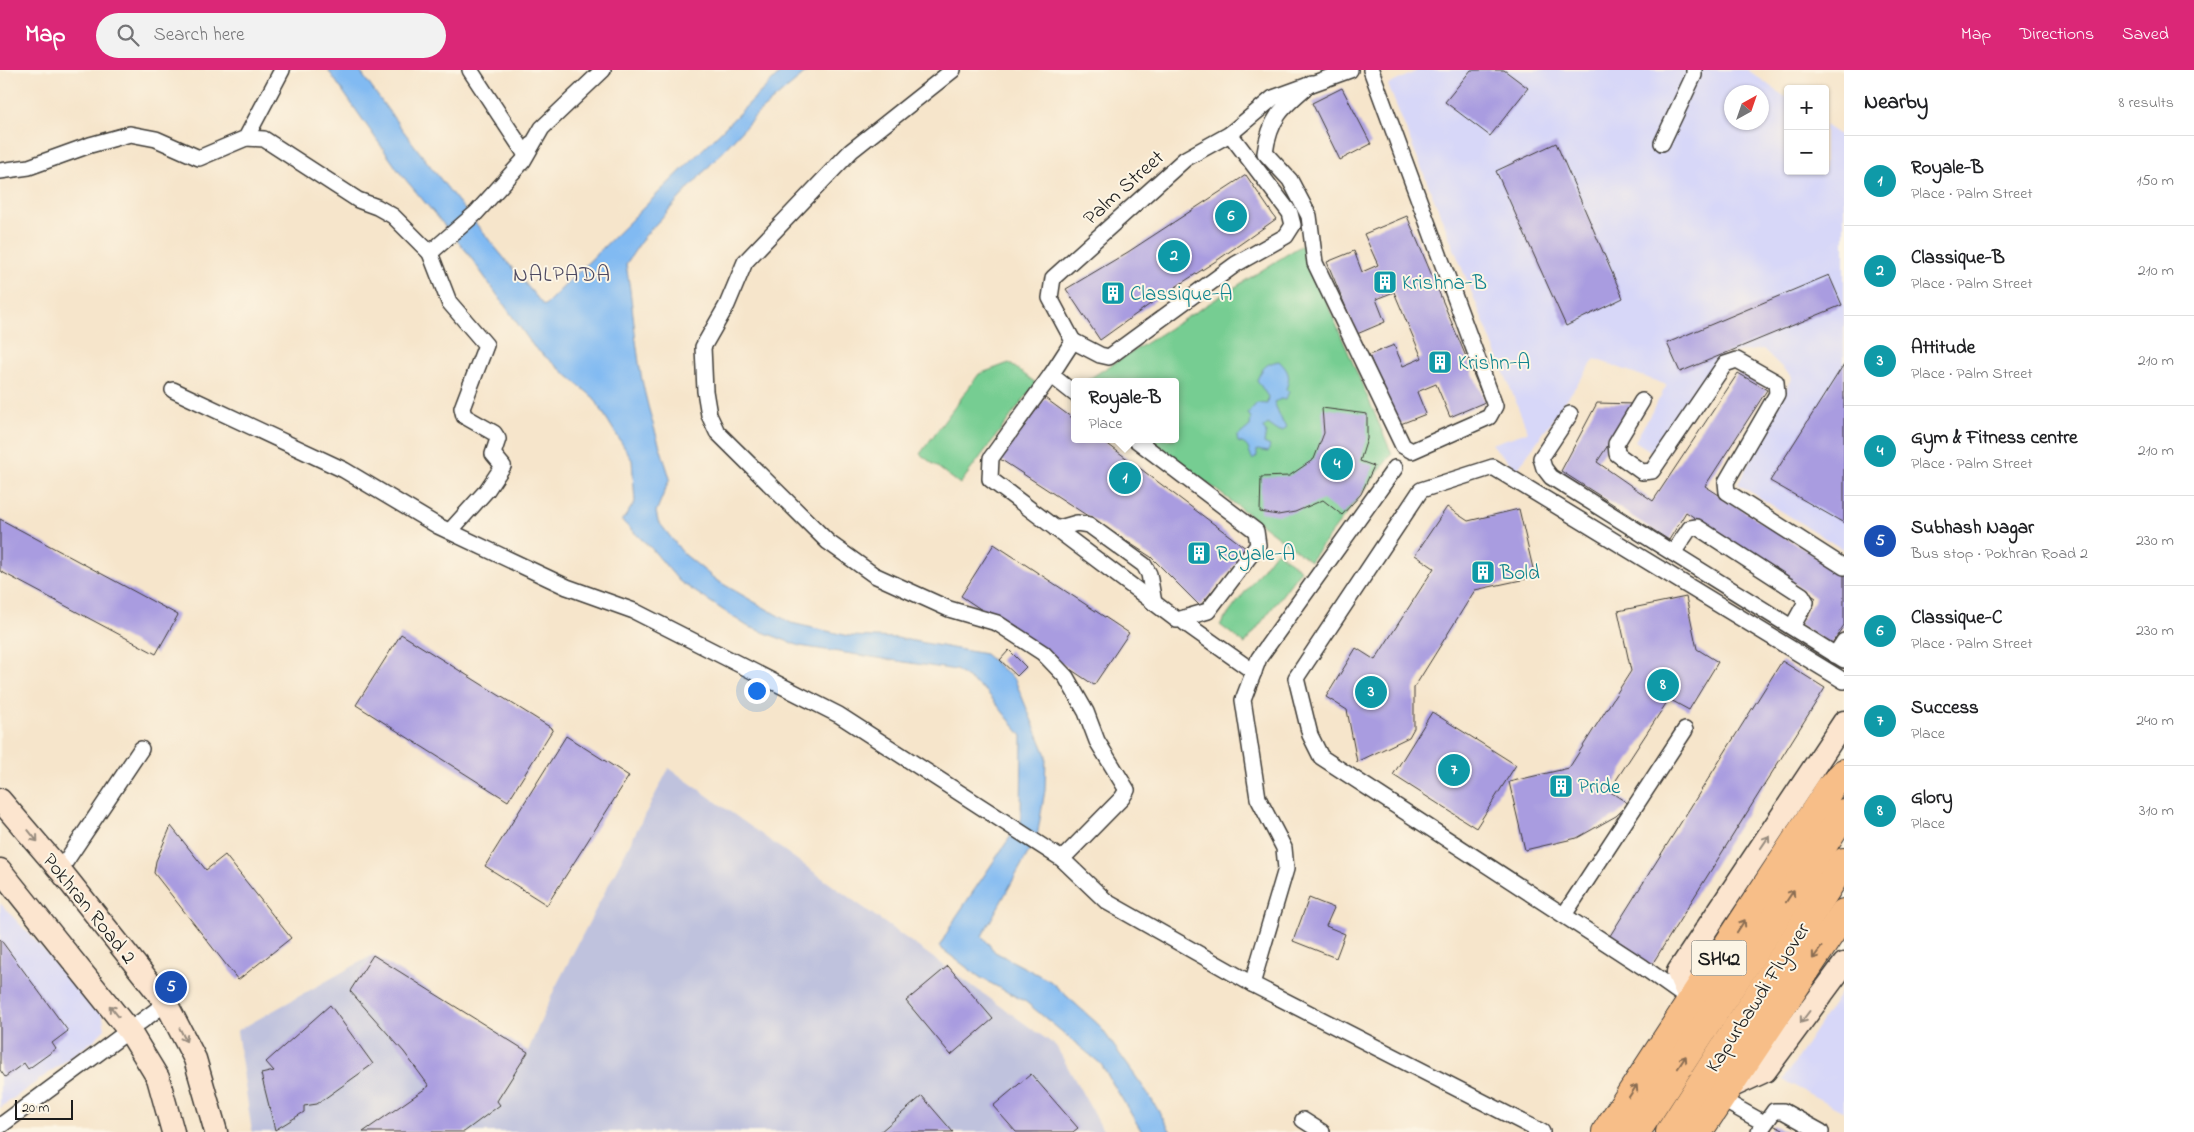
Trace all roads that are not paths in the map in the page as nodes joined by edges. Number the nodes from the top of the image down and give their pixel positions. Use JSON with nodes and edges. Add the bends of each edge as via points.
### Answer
{"nodes":[{"id":1,"x":282,"y":70,"type":"edge"},
{"id":2,"x":470,"y":70,"type":"edge"},
{"id":3,"x":603,"y":70,"type":"edge"},
{"id":4,"x":953,"y":70,"type":"edge"},
{"id":5,"x":1350,"y":70,"type":"edge"},
{"id":6,"x":1371,"y":70,"type":"edge"},
{"id":7,"x":1694,"y":70,"type":"edge"},
{"id":8,"x":1311,"y":83,"type":"junction"},
{"id":9,"x":1230,"y":134,"type":"junction"},
{"id":10,"x":246,"y":138,"type":"junction"},
{"id":11,"x":1662,"y":143,"type":"dead end"},
{"id":12,"x":526,"y":155,"type":"junction"},
{"id":13,"x":0,"y":170,"type":"edge"},
{"id":14,"x":430,"y":253,"type":"junction"},
{"id":15,"x":1074,"y":341,"type":"junction"},
{"id":16,"x":1050,"y":375,"type":"junction"},
{"id":17,"x":173,"y":390,"type":"dead end"},
{"id":18,"x":1071,"y":391,"type":"edge"},
{"id":19,"x":1642,"y":401,"type":"dead end"},
{"id":20,"x":1570,"y":414,"type":"dead end"},
{"id":21,"x":1140,"y":443,"type":"edge"},
{"id":22,"x":1395,"y":468,"type":"dead end"},
{"id":23,"x":1056,"y":529,"type":"junction"},
{"id":24,"x":450,"y":531,"type":"junction"},
{"id":25,"x":1673,"y":553,"type":"junction"},
{"id":26,"x":1844,"y":567,"type":"edge"},
{"id":27,"x":1154,"y":603,"type":"junction"},
{"id":28,"x":1181,"y":622,"type":"junction"},
{"id":29,"x":1792,"y":628,"type":"junction"},
{"id":30,"x":1844,"y":641,"type":"edge"},
{"id":31,"x":1840,"y":657,"type":"edge"},
{"id":32,"x":1257,"y":665,"type":"junction"},
{"id":33,"x":1844,"y":681,"type":"edge"},
{"id":34,"x":1844,"y":722,"type":"edge"},
{"id":35,"x":1685,"y":730,"type":"dead end"},
{"id":36,"x":141,"y":749,"type":"dead end"},
{"id":37,"x":1844,"y":773,"type":"edge"},
{"id":38,"x":0,"y":800,"type":"edge"},
{"id":39,"x":1844,"y":813,"type":"edge"},
{"id":40,"x":1062,"y":858,"type":"junction"},
{"id":41,"x":1844,"y":862,"type":"edge"},
{"id":42,"x":0,"y":870,"type":"edge"},
{"id":43,"x":60,"y":870,"type":"junction"},
{"id":44,"x":1844,"y":912,"type":"edge"},
{"id":45,"x":1564,"y":915,"type":"junction"},
{"id":46,"x":1844,"y":964,"type":"edge"},
{"id":47,"x":1252,"y":984,"type":"junction"},
{"id":48,"x":1691,"y":1002,"type":"junction"},
{"id":49,"x":166,"y":1003,"type":"junction"},
{"id":50,"x":130,"y":1032,"type":"junction"},
{"id":51,"x":1724,"y":1093,"type":"junction"},
{"id":52,"x":1303,"y":1120,"type":"dead end"},
{"id":53,"x":0,"y":1126,"type":"edge"},
{"id":54,"x":1762,"y":1128,"type":"edge"},
{"id":55,"x":173,"y":1132,"type":"edge"},
{"id":56,"x":216,"y":1132,"type":"edge"},
{"id":57,"x":1322,"y":1132,"type":"edge"},
{"id":58,"x":1542,"y":1132,"type":"edge"},
{"id":59,"x":1606,"y":1132,"type":"edge"},
{"id":60,"x":1636,"y":1132,"type":"edge"},
{"id":61,"x":1670,"y":1132,"type":"edge"},
{"id":62,"x":1698,"y":1132,"type":"edge"},
{"id":63,"x":1821,"y":1132,"type":"edge"}],
"edges":[{"from":1,"to":10,"type":"street"},
{"from":2,"to":12,"type":"street"},
{"from":3,"to":12,"type":"street","via":[[542,128]]},
{"from":4,"to":40,"type":"street","via":[[851,151],[745,262],[727,305],[703,347],[704,391],[709,415],[718,432],[828,542],[874,575],[949,608],[997,623],[1043,653],[1066,677],[1097,740],[1127,790]]},
{"from":5,"to":8,"type":"street","name":"Palm Street"},
{"from":6,"to":8,"type":"street","via":[[1495,406],[1489,417],[1412,451],[1403,446],[1315,263],[1309,216],[1290,180],[1266,153],[1268,132],[1282,108]]},
{"from":7,"to":11,"type":"street"},
{"from":8,"to":9,"type":"street","name":"Palm Street","via":[[1273,98]]},
{"from":9,"to":15,"type":"street","name":"Palm Street","via":[[1185,159],[1054,278],[1050,298]]},
{"from":9,"to":15,"type":"street","via":[[1290,214],[1293,225],[1286,236],[1236,264],[1109,356],[1100,355]]},
{"from":10,"to":13,"type":"street","via":[[199,158],[156,139],[130,134],[29,167]]},
{"from":10,"to":14,"type":"street","via":[[264,139],[358,200],[393,216]]},
{"from":12,"to":14,"type":"street","via":[[476,213]]},
{"from":14,"to":24,"type":"street","via":[[449,302],[486,345],[462,408],[464,416],[494,433],[498,439],[493,454],[503,466],[487,490]]},
{"from":15,"to":16,"type":"street"},
{"from":16,"to":18,"type":"street"},
{"from":16,"to":23,"type":"street","via":[[991,458],[990,479]]},
{"from":17,"to":24,"type":"street","via":[[344,470]]},
{"from":19,"to":26,"type":"street","via":[[1616,444],[1617,454],[1642,472],[1652,471],[1726,364],[1737,360],[1776,382],[1777,394],[1726,482],[1727,492]]},
{"from":20,"to":25,"type":"street","via":[[1542,458],[1544,468],[1551,477]]},
{"from":21,"to":28,"type":"street","via":[[1256,531],[1258,545],[1208,611]]},
{"from":22,"to":32,"type":"street"},
{"from":23,"to":27,"type":"street"},
{"from":23,"to":27,"type":"street","via":[[1077,523],[1089,525],[1144,565],[1149,574]]},
{"from":24,"to":40,"type":"street","via":[[567,587],[634,611],[839,715]]},
{"from":25,"to":29,"type":"street"},
{"from":25,"to":29,"type":"street","via":[[1690,528],[1697,527],[1802,595],[1806,602]]},
{"from":27,"to":28,"type":"street"},
{"from":28,"to":32,"type":"street"},
{"from":29,"to":31,"type":"street"},
{"from":30,"to":31,"type":"street"},
{"from":32,"to":47,"type":"street","via":[[1243,700],[1258,798],[1284,848],[1286,869]]},
{"from":33,"to":45,"type":"street","via":[[1492,467],[1421,490],[1296,678],[1310,735],[1321,757]]},
{"from":48,"to":34,"type":"main road","one_way":true,"via":[[1678,972]]},
{"from":35,"to":45,"type":"street"},
{"from":36,"to":43,"type":"street"},
{"from":48,"to":37,"type":"highway","number":"SH42","one_way":true,"via":[[1830,788]]},
{"from":38,"to":43,"type":"main road","name":"Pokhran Road 2","one_way":true},
{"from":60,"to":39,"type":"highway","name":"Kapurbawdi Flyover","one_way":true},
{"from":40,"to":47,"type":"street","via":[[1107,902]]},
{"from":41,"to":61,"type":"highway","name":"Kapurbawdi Flyover"},
{"from":50,"to":42,"type":"main road","one_way":true},
{"from":43,"to":49,"type":"main road","name":"Pokhran Road 2"},
{"from":44,"to":51,"type":"highway","one_way":true},
{"from":45,"to":48,"type":"street"},
{"from":46,"to":51,"type":"main road","one_way":true,"via":[[1765,1070]]},
{"from":47,"to":58,"type":"street"},
{"from":59,"to":48,"type":"highway","number":"SH42","one_way":true},
{"from":49,"to":50,"type":"street"},
{"from":49,"to":56,"type":"main road","name":"Pokhran Road 2","one_way":true,"via":[[196,1060]]},
{"from":50,"to":53,"type":"street"},
{"from":50,"to":55,"type":"main road","via":[[158,1078]]},
{"from":51,"to":54,"type":"street"},
{"from":51,"to":62,"type":"highway"},
{"from":52,"to":57,"type":"street"},
{"from":54,"to":63,"type":"street","via":[[1774,1111],[1783,1111]]}]}
